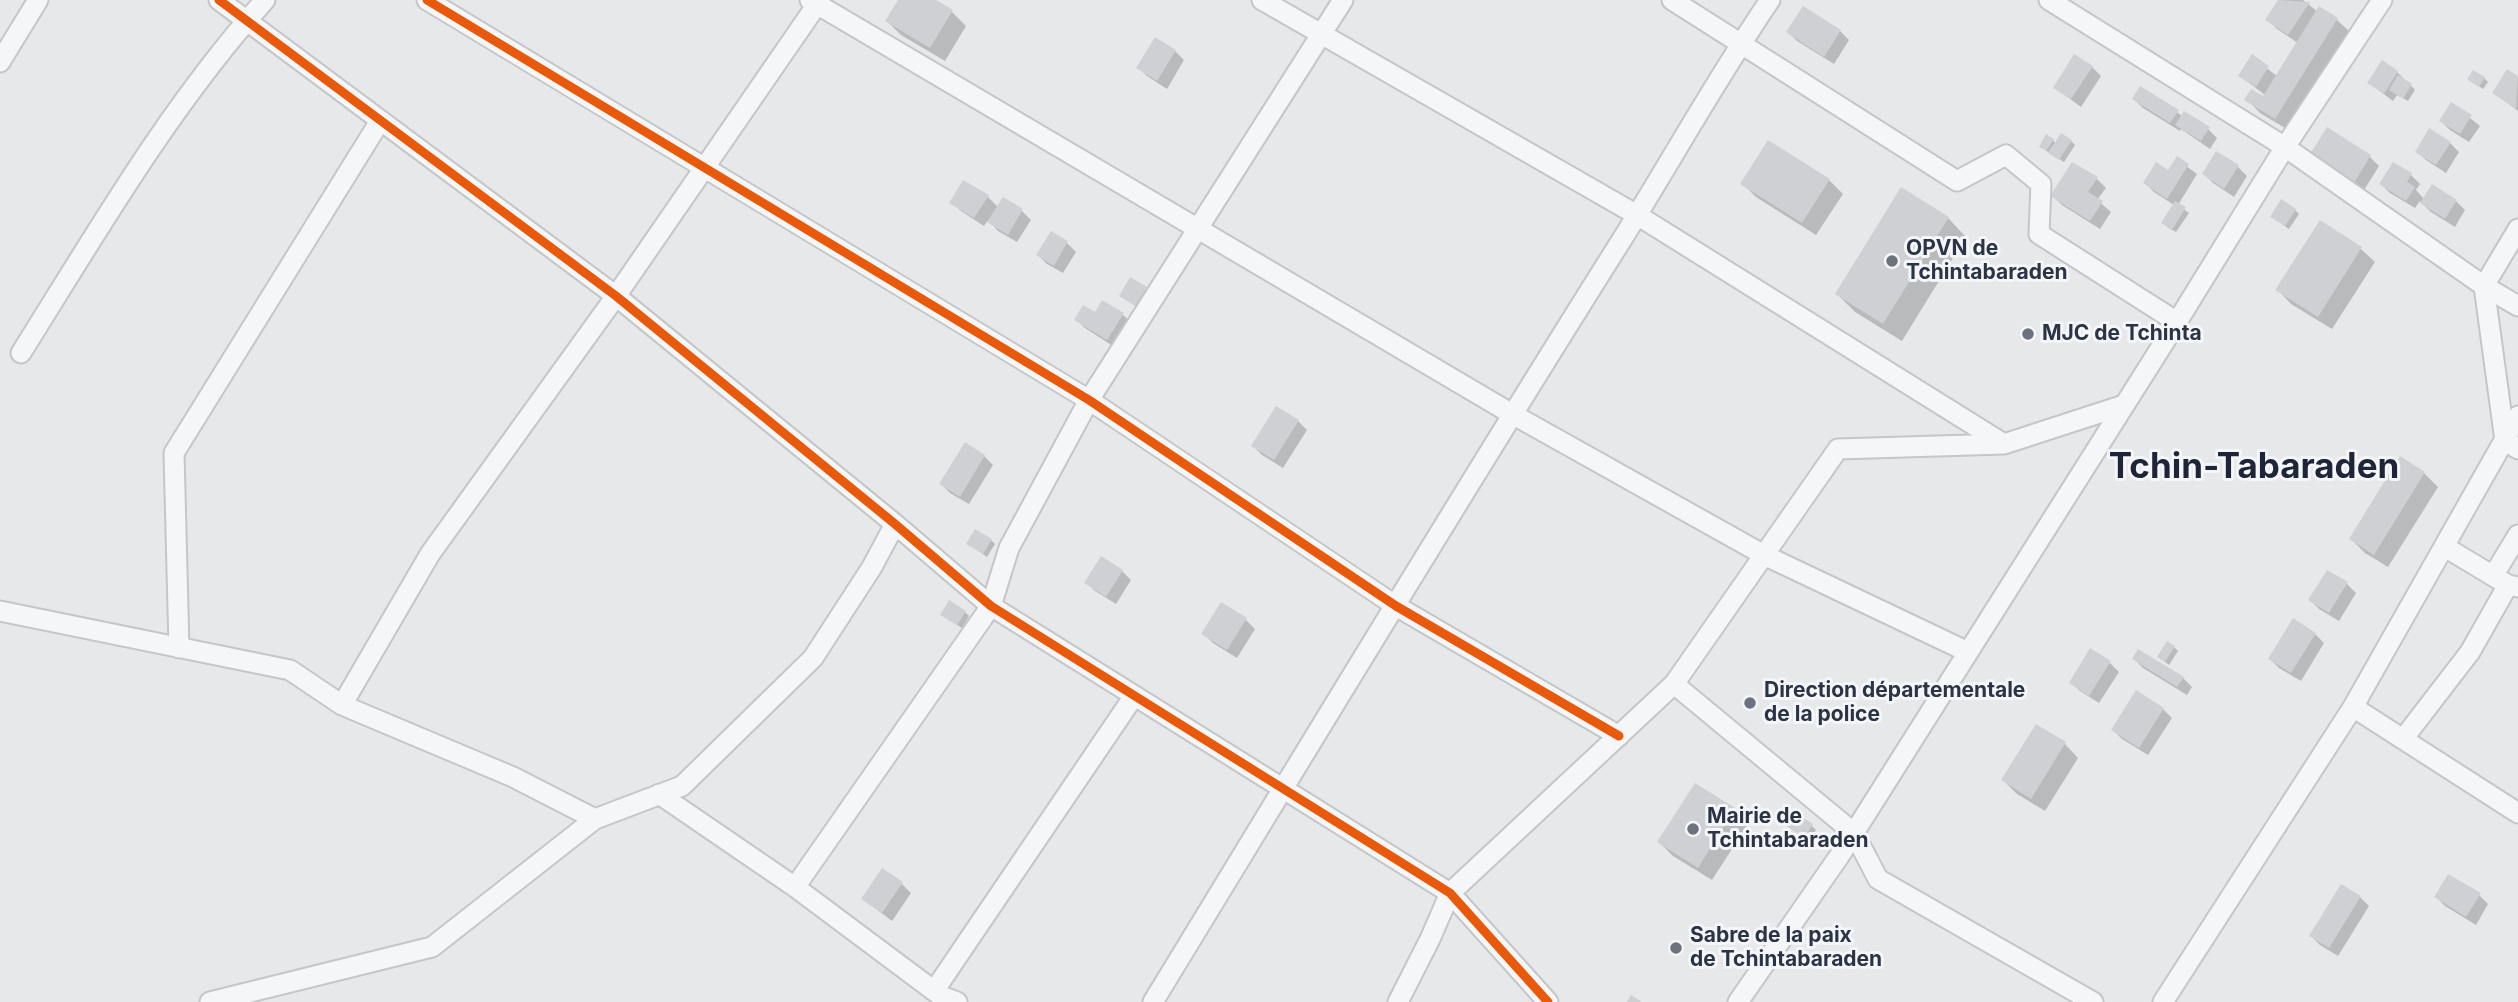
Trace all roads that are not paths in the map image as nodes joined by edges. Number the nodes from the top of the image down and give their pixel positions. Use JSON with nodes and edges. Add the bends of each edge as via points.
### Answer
{"nodes":[{"id":1,"x":38,"y":0,"type":"edge"},
{"id":2,"x":219,"y":0,"type":"edge"},
{"id":3,"x":265,"y":0,"type":"edge"},
{"id":4,"x":427,"y":0,"type":"edge"},
{"id":5,"x":1262,"y":0,"type":"edge"},
{"id":6,"x":1343,"y":0,"type":"edge"},
{"id":7,"x":1672,"y":0,"type":"edge"},
{"id":8,"x":1770,"y":0,"type":"edge"},
{"id":9,"x":2049,"y":0,"type":"edge"},
{"id":10,"x":2382,"y":0,"type":"edge"},
{"id":11,"x":816,"y":1,"type":"edge"},
{"id":12,"x":246,"y":21,"type":"junction"},
{"id":13,"x":1321,"y":36,"type":"junction"},
{"id":14,"x":1741,"y":44,"type":"junction"},
{"id":15,"x":0,"y":62,"type":"edge"},
{"id":16,"x":380,"y":121,"type":"junction"},
{"id":17,"x":2285,"y":147,"type":"junction"},
{"id":18,"x":705,"y":167,"type":"junction"},
{"id":19,"x":1637,"y":215,"type":"junction"},
{"id":20,"x":1198,"y":229,"type":"junction"},
{"id":21,"x":2518,"y":229,"type":"edge"},
{"id":22,"x":2484,"y":286,"type":"junction"},
{"id":23,"x":616,"y":296,"type":"junction"},
{"id":24,"x":2518,"y":306,"type":"edge"},
{"id":25,"x":2177,"y":322,"type":"junction"},
{"id":26,"x":21,"y":353,"type":"dead end"},
{"id":27,"x":1089,"y":400,"type":"junction"},
{"id":28,"x":2124,"y":405,"type":"junction"},
{"id":29,"x":1512,"y":414,"type":"junction"},
{"id":30,"x":2518,"y":416,"type":"edge"},
{"id":31,"x":2004,"y":444,"type":"junction"},
{"id":32,"x":2512,"y":445,"type":"edge"},
{"id":33,"x":895,"y":524,"type":"junction"},
{"id":34,"x":2518,"y":535,"type":"edge"},
{"id":35,"x":2445,"y":547,"type":"junction"},
{"id":36,"x":1764,"y":555,"type":"junction"},
{"id":37,"x":2506,"y":582,"type":"edge"},
{"id":38,"x":991,"y":606,"type":"junction"},
{"id":39,"x":1396,"y":606,"type":"junction"},
{"id":40,"x":0,"y":611,"type":"edge"},
{"id":41,"x":179,"y":648,"type":"junction"},
{"id":42,"x":1968,"y":652,"type":"junction"},
{"id":43,"x":1674,"y":684,"type":"junction"},
{"id":44,"x":1134,"y":696,"type":"junction"},
{"id":45,"x":342,"y":705,"type":"junction"},
{"id":46,"x":2353,"y":707,"type":"junction"},
{"id":47,"x":1619,"y":736,"type":"junction"},
{"id":48,"x":2403,"y":739,"type":"junction"},
{"id":49,"x":1284,"y":789,"type":"junction"},
{"id":50,"x":659,"y":794,"type":"junction"},
{"id":51,"x":2518,"y":813,"type":"edge"},
{"id":52,"x":595,"y":819,"type":"junction"},
{"id":53,"x":1854,"y":833,"type":"junction"},
{"id":54,"x":795,"y":887,"type":"junction"},
{"id":55,"x":1450,"y":893,"type":"junction"},
{"id":56,"x":934,"y":990,"type":"junction"},
{"id":57,"x":221,"y":1001,"type":"edge"},
{"id":58,"x":957,"y":1002,"type":"edge"},
{"id":59,"x":1153,"y":1002,"type":"edge"},
{"id":60,"x":1398,"y":1002,"type":"edge"},
{"id":61,"x":1548,"y":1002,"type":"edge"},
{"id":62,"x":1738,"y":1002,"type":"edge"},
{"id":63,"x":2094,"y":1002,"type":"edge"},
{"id":64,"x":2164,"y":1002,"type":"edge"}],
"edges":[{"from":1,"to":15,"type":"street"},
{"from":2,"to":12,"type":"street"},
{"from":3,"to":12,"type":"street"},
{"from":4,"to":18,"type":"street"},
{"from":5,"to":13,"type":"street"},
{"from":6,"to":13,"type":"street"},
{"from":7,"to":14,"type":"street"},
{"from":8,"to":14,"type":"street"},
{"from":9,"to":17,"type":"street"},
{"from":10,"to":17,"type":"street"},
{"from":11,"to":18,"type":"street"},
{"from":11,"to":20,"type":"street"},
{"from":12,"to":16,"type":"street"},
{"from":12,"to":26,"type":"street","via":[[158,135]]},
{"from":13,"to":19,"type":"street"},
{"from":13,"to":20,"type":"street"},
{"from":14,"to":19,"type":"street"},
{"from":14,"to":25,"type":"street","via":[[1957,181],[2006,155],[2041,184],[2039,234]]},
{"from":16,"to":23,"type":"street"},
{"from":16,"to":41,"type":"street","via":[[174,453]]},
{"from":17,"to":22,"type":"street"},
{"from":17,"to":25,"type":"street"},
{"from":18,"to":23,"type":"street"},
{"from":18,"to":27,"type":"street"},
{"from":19,"to":29,"type":"street"},
{"from":19,"to":31,"type":"street"},
{"from":20,"to":27,"type":"street"},
{"from":20,"to":29,"type":"street"},
{"from":21,"to":22,"type":"street"},
{"from":22,"to":24,"type":"street"},
{"from":22,"to":32,"type":"street"},
{"from":23,"to":33,"type":"street"},
{"from":23,"to":45,"type":"street","via":[[430,554]]},
{"from":25,"to":28,"type":"street"},
{"from":27,"to":38,"type":"street","via":[[1009,548]]},
{"from":27,"to":39,"type":"street"},
{"from":28,"to":31,"type":"street"},
{"from":28,"to":42,"type":"street"},
{"from":29,"to":36,"type":"street"},
{"from":29,"to":39,"type":"street"},
{"from":30,"to":32,"type":"street"},
{"from":31,"to":36,"type":"street","via":[[1838,449]]},
{"from":32,"to":35,"type":"street"},
{"from":33,"to":38,"type":"street"},
{"from":33,"to":50,"type":"street","via":[[813,658],[682,786]]},
{"from":34,"to":37,"type":"street"},
{"from":35,"to":37,"type":"street"},
{"from":35,"to":46,"type":"street"},
{"from":36,"to":42,"type":"street"},
{"from":36,"to":43,"type":"street"},
{"from":37,"to":48,"type":"street","via":[[2470,653]]},
{"from":38,"to":44,"type":"street"},
{"from":38,"to":54,"type":"street"},
{"from":39,"to":47,"type":"street"},
{"from":39,"to":49,"type":"street"},
{"from":40,"to":41,"type":"street"},
{"from":41,"to":45,"type":"street","via":[[290,670]]},
{"from":42,"to":53,"type":"street"},
{"from":43,"to":47,"type":"street"},
{"from":43,"to":53,"type":"street"},
{"from":44,"to":49,"type":"street"},
{"from":44,"to":56,"type":"street"},
{"from":45,"to":52,"type":"street","via":[[513,777]]},
{"from":46,"to":48,"type":"street"},
{"from":46,"to":64,"type":"street"},
{"from":47,"to":55,"type":"street"},
{"from":48,"to":51,"type":"street"},
{"from":49,"to":55,"type":"street"},
{"from":49,"to":59,"type":"street"},
{"from":50,"to":52,"type":"street"},
{"from":50,"to":54,"type":"street"},
{"from":52,"to":57,"type":"street","via":[[432,947]]},
{"from":53,"to":62,"type":"street"},
{"from":53,"to":63,"type":"street","via":[[1878,879]]},
{"from":54,"to":56,"type":"street"},
{"from":55,"to":60,"type":"street"},
{"from":55,"to":61,"type":"street"},
{"from":56,"to":58,"type":"street"}]}
